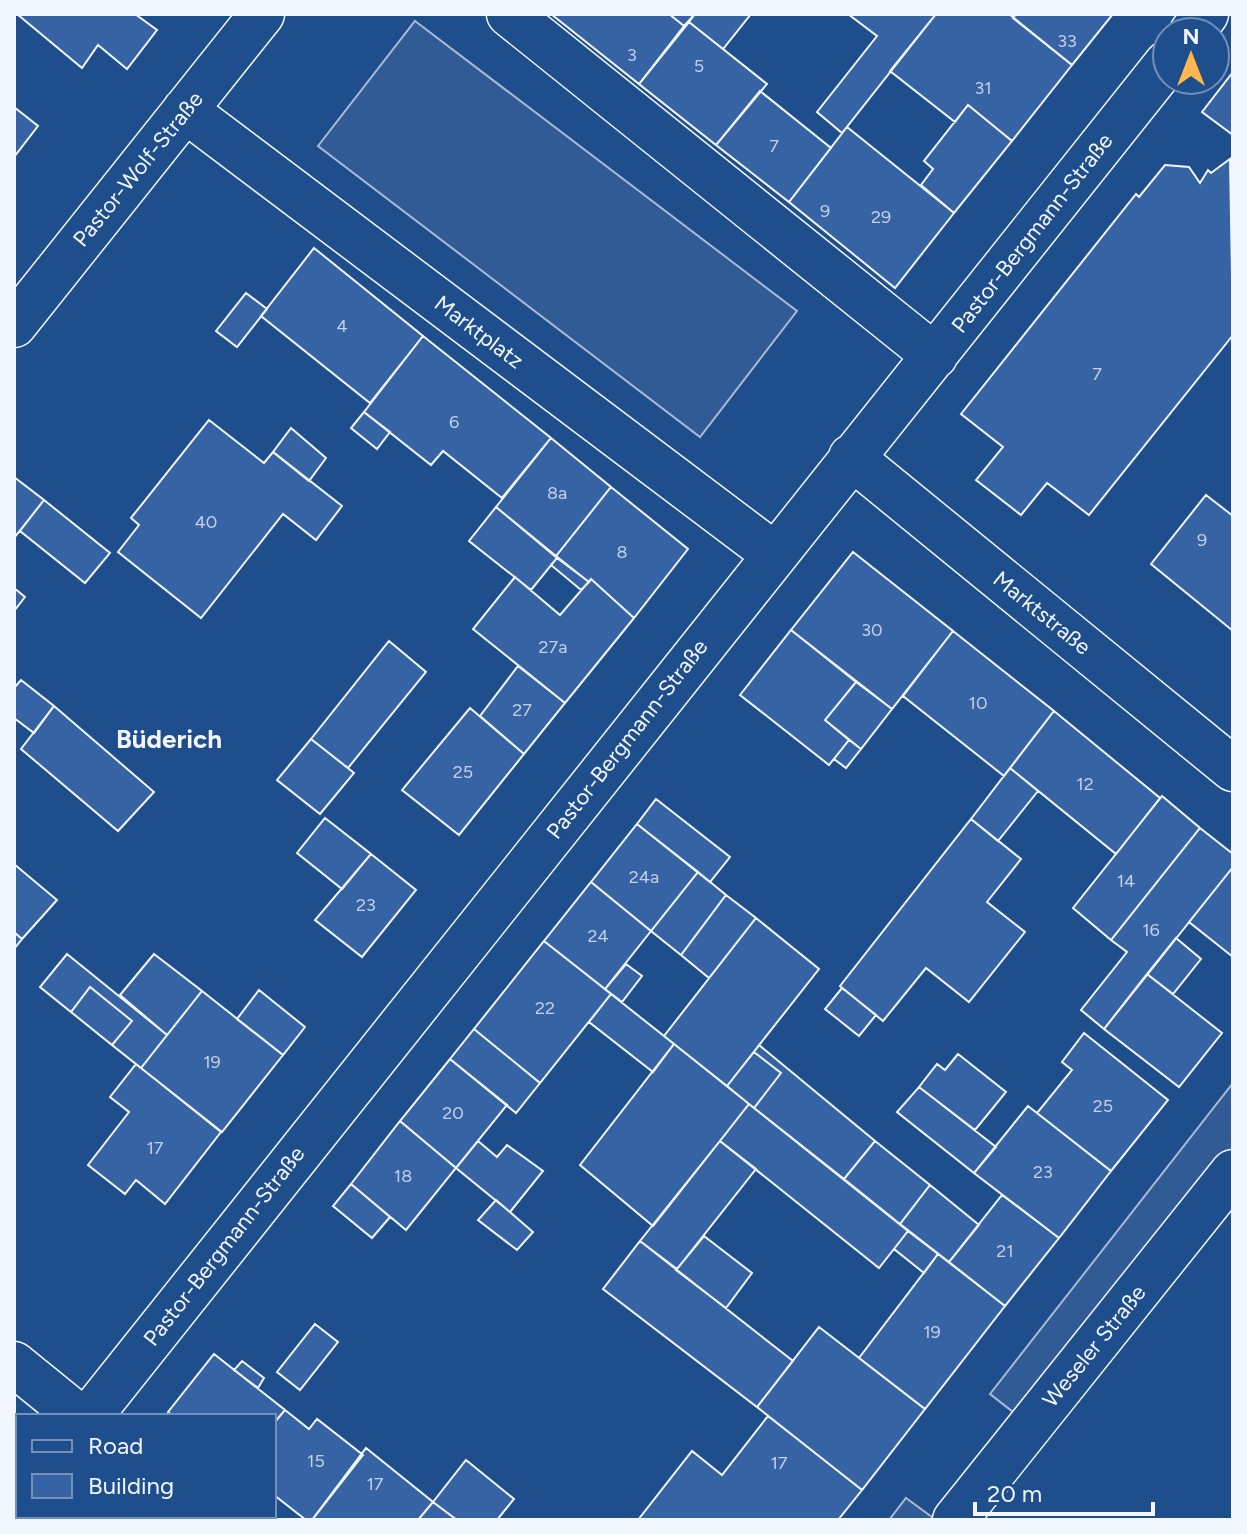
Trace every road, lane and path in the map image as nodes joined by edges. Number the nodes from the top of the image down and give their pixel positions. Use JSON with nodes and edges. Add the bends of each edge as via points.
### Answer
{"nodes":[{"id":1,"x":262,"y":14,"type":"edge"},
{"id":2,"x":509,"y":14,"type":"edge"},
{"id":3,"x":1151,"y":83,"type":"edge"},
{"id":4,"x":185,"y":110,"type":"junction"},
{"id":5,"x":14,"y":325,"type":"edge"},
{"id":6,"x":935,"y":356,"type":"junction"},
{"id":7,"x":851,"y":457,"type":"junction"},
{"id":8,"x":774,"y":554,"type":"junction"},
{"id":9,"x":1233,"y":769,"type":"edge"},
{"id":10,"x":1233,"y":1172,"type":"edge"},
{"id":11,"x":14,"y":1364,"type":"edge"},
{"id":12,"x":76,"y":1414,"type":"edge"},
{"id":13,"x":92,"y":1414,"type":"edge"},
{"id":14,"x":955,"y":1520,"type":"edge"}],
"edges":[{"from":1,"to":4,"type":"street","name":"Pastor-Wolf-Straße"},
{"from":2,"to":6,"type":"street"},
{"from":3,"to":6,"type":"street","name":"Pastor-Bergmann-Straße"},
{"from":4,"to":5,"type":"street","name":"Pastor-Wolf-Straße"},
{"from":4,"to":8,"type":"street","name":"Marktplatz"},
{"from":6,"to":7,"type":"street","name":"Pastor-Bergmann-Straße"},
{"from":7,"to":8,"type":"street","name":"Pastor-Bergmann-Straße"},
{"from":7,"to":9,"type":"street","name":"Marktstraße"},
{"from":8,"to":13,"type":"street","name":"Pastor-Bergmann-Straße"},
{"from":10,"to":14,"type":"street","name":"Weseler Straße"},
{"from":11,"to":12,"type":"street"}]}
